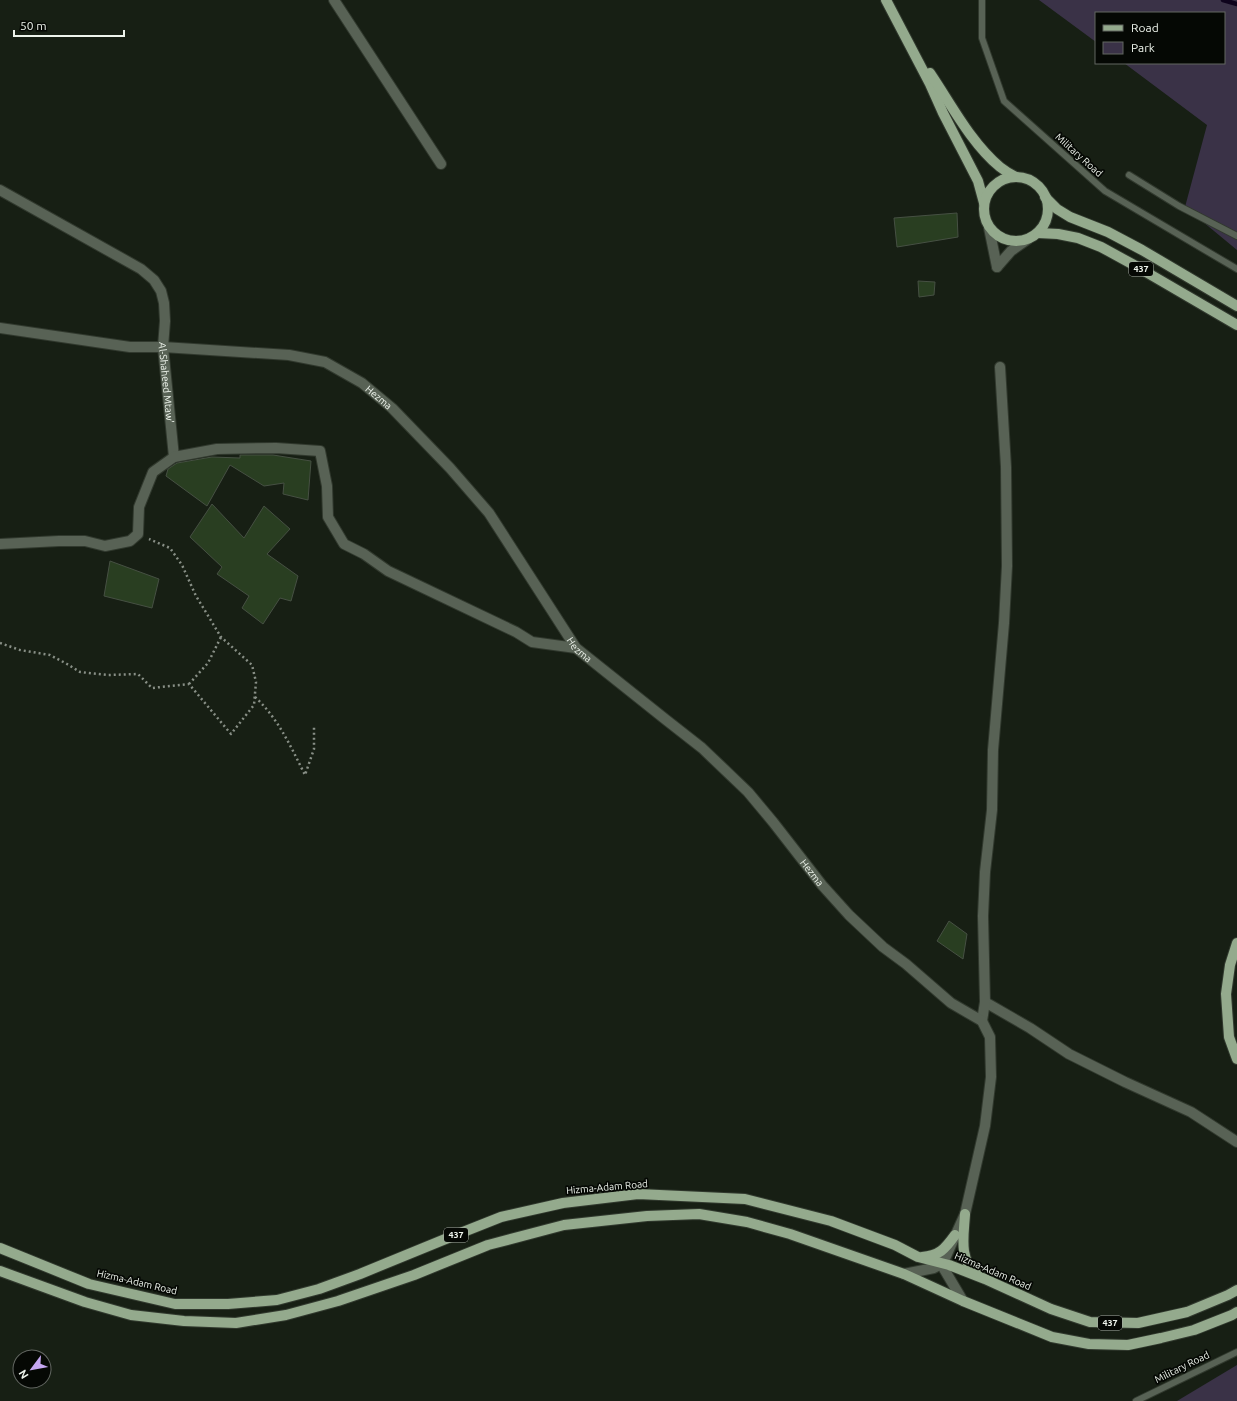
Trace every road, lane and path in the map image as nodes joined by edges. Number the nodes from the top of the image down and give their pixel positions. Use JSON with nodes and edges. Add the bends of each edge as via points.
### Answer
{"nodes":[{"id":1,"x":334,"y":0,"type":"edge"},
{"id":2,"x":886,"y":0,"type":"edge"},
{"id":3,"x":982,"y":0,"type":"edge"},
{"id":4,"x":899,"y":25,"type":"junction"},
{"id":5,"x":441,"y":164,"type":"dead end"},
{"id":6,"x":1129,"y":175,"type":"dead end"},
{"id":7,"x":1016,"y":177,"type":"junction"},
{"id":8,"x":0,"y":190,"type":"edge"},
{"id":9,"x":1045,"y":197,"type":"junction"},
{"id":10,"x":984,"y":204,"type":"junction"},
{"id":11,"x":989,"y":228,"type":"junction"},
{"id":12,"x":1038,"y":233,"type":"junction"},
{"id":13,"x":1237,"y":236,"type":"edge"},
{"id":14,"x":1028,"y":239,"type":"junction"},
{"id":15,"x":1237,"y":269,"type":"edge"},
{"id":16,"x":1237,"y":306,"type":"edge"},
{"id":17,"x":1237,"y":325,"type":"edge"},
{"id":18,"x":0,"y":328,"type":"edge"},
{"id":19,"x":163,"y":347,"type":"junction"},
{"id":20,"x":1000,"y":367,"type":"dead end"},
{"id":21,"x":174,"y":457,"type":"junction"},
{"id":22,"x":138,"y":534,"type":"junction"},
{"id":23,"x":0,"y":544,"type":"edge"},
{"id":24,"x":221,"y":637,"type":"junction"},
{"id":25,"x":0,"y":643,"type":"edge"},
{"id":26,"x":576,"y":648,"type":"junction"},
{"id":27,"x":189,"y":684,"type":"junction"},
{"id":28,"x":255,"y":697,"type":"junction"},
{"id":29,"x":314,"y":728,"type":"dead end"},
{"id":30,"x":1237,"y":943,"type":"edge"},
{"id":31,"x":985,"y":1002,"type":"junction"},
{"id":32,"x":982,"y":1021,"type":"junction"},
{"id":33,"x":1237,"y":1059,"type":"edge"},
{"id":34,"x":1237,"y":1142,"type":"edge"},
{"id":35,"x":965,"y":1214,"type":"junction"},
{"id":36,"x":955,"y":1235,"type":"junction"},
{"id":37,"x":0,"y":1248,"type":"edge"},
{"id":38,"x":918,"y":1257,"type":"junction"},
{"id":39,"x":943,"y":1263,"type":"junction"},
{"id":40,"x":0,"y":1271,"type":"edge"},
{"id":41,"x":904,"y":1274,"type":"junction"},
{"id":42,"x":985,"y":1279,"type":"junction"},
{"id":43,"x":1237,"y":1290,"type":"edge"},
{"id":44,"x":963,"y":1301,"type":"junction"},
{"id":45,"x":1237,"y":1312,"type":"edge"},
{"id":46,"x":1237,"y":1352,"type":"edge"},
{"id":47,"x":1136,"y":1401,"type":"edge"}],
"edges":[{"from":1,"to":5,"type":"street"},
{"from":2,"to":4,"type":"main road"},
{"from":3,"to":15,"type":"lane","name":"Military Road","via":[[982,38],[1004,101],[1105,191]]},
{"from":4,"to":7,"type":"main road","via":[[974,140],[997,164]]},
{"from":4,"to":10,"type":"main road","via":[[978,181]]},
{"from":6,"to":13,"type":"lane","via":[[1179,206]]},
{"from":7,"to":9,"type":"main road","via":[[1033,182]]},
{"from":7,"to":10,"type":"main road","via":[[995,184]]},
{"from":8,"to":19,"type":"street","via":[[141,269],[154,280],[161,291],[164,303]]},
{"from":9,"to":12,"type":"main road","via":[[1048,206],[1047,216]]},
{"from":9,"to":16,"type":"main road","number":"437","via":[[1070,217],[1108,232],[1142,250]]},
{"from":10,"to":11,"type":"main road","via":[[985,220]]},
{"from":11,"to":14,"type":"main road","via":[[997,236],[1007,240],[1018,242]]},
{"from":11,"to":14,"type":"street","via":[[997,267],[1011,251]]},
{"from":12,"to":14,"type":"main road"},
{"from":12,"to":17,"type":"main road","number":"437","via":[[1058,234],[1101,247]]},
{"from":18,"to":19,"type":"street","name":"Al-Shaheed Mtaw'","via":[[130,347]]},
{"from":19,"to":21,"type":"street","name":"Al-Shaheed Mtaw'"},
{"from":19,"to":26,"type":"street","name":"Hezma","via":[[289,355],[325,362],[362,383],[392,408],[489,513]]},
{"from":20,"to":31,"type":"street","via":[[1006,467],[1007,566],[993,750],[992,810],[985,872]]},
{"from":21,"to":22,"type":"street","via":[[153,472],[138,507]]},
{"from":21,"to":26,"type":"street","via":[[216,449],[276,448],[320,451],[327,486],[328,516],[344,544],[388,570],[532,642]]},
{"from":22,"to":23,"type":"street","via":[[130,541],[105,546],[79,541]]},
{"from":22,"to":24,"type":"path","via":[[170,548]]},
{"from":24,"to":27,"type":"path","via":[[208,663]]},
{"from":24,"to":28,"type":"path","via":[[252,665],[256,682]]},
{"from":25,"to":27,"type":"path","via":[[20,650],[50,655],[80,672],[108,675],[138,674],[152,688]]},
{"from":26,"to":32,"type":"street","name":"Hezma","via":[[702,748],[748,792],[822,885],[883,947],[951,1003]]},
{"from":27,"to":28,"type":"path","via":[[231,734],[254,705]]},
{"from":28,"to":29,"type":"path","via":[[267,708],[284,734],[305,775],[314,749]]},
{"from":30,"to":33,"type":"main road","via":[[1230,965],[1226,994],[1229,1037]]},
{"from":31,"to":32,"type":"street"},
{"from":31,"to":34,"type":"street","via":[[1069,1054],[1191,1112]]},
{"from":32,"to":35,"type":"street","via":[[990,1037],[991,1078],[985,1126]]},
{"from":35,"to":36,"type":"street"},
{"from":35,"to":42,"type":"main road","via":[[966,1263]]},
{"from":36,"to":38,"type":"main road","via":[[946,1248],[936,1254]]},
{"from":36,"to":39,"type":"street"},
{"from":37,"to":38,"type":"main road","name":"Hizma-Adam Road","number":"437","via":[[89,1284],[175,1304],[228,1304],[277,1300],[319,1289],[360,1274],[501,1217],[563,1203],[638,1194],[745,1199],[831,1221],[896,1245]]},
{"from":38,"to":39,"type":"main road","name":"Hizma-Adam Road","number":"437"},
{"from":39,"to":41,"type":"street","via":[[934,1268]]},
{"from":39,"to":42,"type":"main road","name":"Hizma-Adam Road","number":"437"},
{"from":39,"to":44,"type":"street"},
{"from":40,"to":41,"type":"main road","number":"437","via":[[85,1302],[131,1315],[236,1323],[286,1315],[338,1301],[414,1275],[488,1244],[564,1225],[647,1216],[699,1214],[747,1222],[790,1234]]},
{"from":41,"to":44,"type":"main road","number":"437"},
{"from":42,"to":43,"type":"main road","name":"Hizma-Adam Road","number":"437","via":[[1050,1309],[1090,1322],[1138,1323],[1186,1312]]},
{"from":44,"to":45,"type":"main road","number":"437","via":[[1052,1337],[1090,1344],[1128,1344],[1161,1338],[1194,1330]]},
{"from":46,"to":47,"type":"lane","name":"Military Road"}]}
